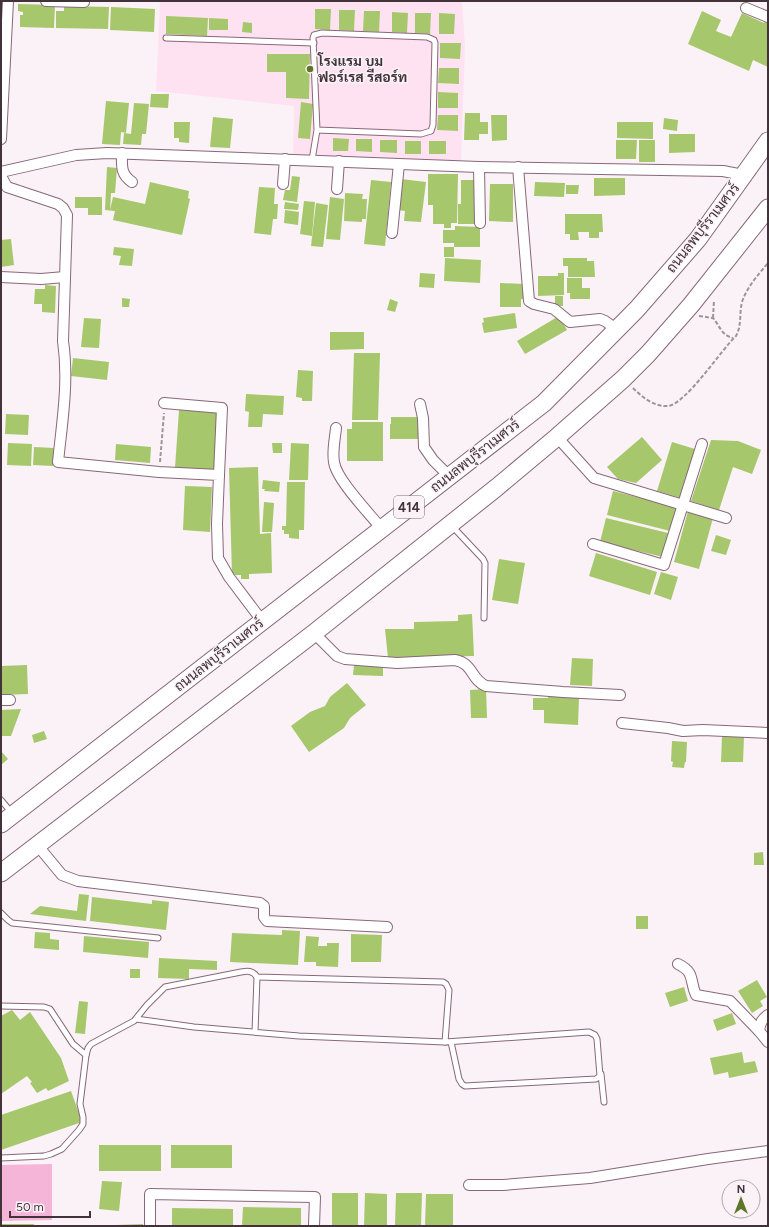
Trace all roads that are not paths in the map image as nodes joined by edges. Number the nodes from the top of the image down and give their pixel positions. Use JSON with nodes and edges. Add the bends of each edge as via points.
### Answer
{"nodes":[{"id":1,"x":8,"y":1,"type":"edge"},
{"id":2,"x":46,"y":1,"type":"edge"},
{"id":3,"x":84,"y":2,"type":"dead end"},
{"id":4,"x":746,"y":8,"type":"dead end"},
{"id":5,"x":768,"y":17,"type":"edge"},
{"id":6,"x":166,"y":38,"type":"dead end"},
{"id":7,"x":314,"y":44,"type":"junction"},
{"id":8,"x":317,"y":130,"type":"junction"},
{"id":9,"x":1,"y":139,"type":"edge"},
{"id":10,"x":768,"y":141,"type":"edge"},
{"id":11,"x":122,"y":153,"type":"junction"},
{"id":12,"x":285,"y":159,"type":"junction"},
{"id":13,"x":312,"y":160,"type":"junction"},
{"id":14,"x":339,"y":161,"type":"junction"},
{"id":15,"x":399,"y":164,"type":"junction"},
{"id":16,"x":479,"y":167,"type":"junction"},
{"id":17,"x":518,"y":167,"type":"junction"},
{"id":18,"x":1,"y":172,"type":"edge"},
{"id":19,"x":743,"y":175,"type":"junction"},
{"id":20,"x":1,"y":176,"type":"edge"},
{"id":21,"x":132,"y":182,"type":"dead end"},
{"id":22,"x":283,"y":184,"type":"dead end"},
{"id":23,"x":337,"y":189,"type":"dead end"},
{"id":24,"x":768,"y":208,"type":"edge"},
{"id":25,"x":480,"y":223,"type":"dead end"},
{"id":26,"x":392,"y":233,"type":"dead end"},
{"id":27,"x":1,"y":277,"type":"edge"},
{"id":28,"x":65,"y":277,"type":"junction"},
{"id":29,"x":616,"y":329,"type":"junction"},
{"id":30,"x":164,"y":403,"type":"road end"},
{"id":31,"x":420,"y":404,"type":"dead end"},
{"id":32,"x":336,"y":428,"type":"dead end"},
{"id":33,"x":557,"y":437,"type":"junction"},
{"id":34,"x":702,"y":444,"type":"dead end"},
{"id":35,"x":219,"y":475,"type":"junction"},
{"id":36,"x":449,"y":476,"type":"junction"},
{"id":37,"x":683,"y":505,"type":"junction"},
{"id":38,"x":726,"y":518,"type":"dead end"},
{"id":39,"x":450,"y":524,"type":"junction"},
{"id":40,"x":381,"y":528,"type":"junction"},
{"id":41,"x":592,"y":544,"type":"dead end"},
{"id":42,"x":484,"y":618,"type":"dead end"},
{"id":43,"x":263,"y":622,"type":"junction"},
{"id":44,"x":314,"y":633,"type":"junction"},
{"id":45,"x":620,"y":695,"type":"dead end"},
{"id":46,"x":622,"y":723,"type":"dead end"},
{"id":47,"x":768,"y":733,"type":"edge"},
{"id":48,"x":1,"y":800,"type":"edge"},
{"id":49,"x":7,"y":819,"type":"edge"},
{"id":50,"x":38,"y":846,"type":"junction"},
{"id":51,"x":1,"y":873,"type":"edge"},
{"id":52,"x":1,"y":913,"type":"edge"},
{"id":53,"x":387,"y":927,"type":"dead end"},
{"id":54,"x":158,"y":938,"type":"dead end"},
{"id":55,"x":678,"y":964,"type":"dead end"},
{"id":56,"x":257,"y":977,"type":"junction"},
{"id":57,"x":1,"y":1006,"type":"edge"},
{"id":58,"x":768,"y":1015,"type":"edge"},
{"id":59,"x":136,"y":1019,"type":"junction"},
{"id":60,"x":759,"y":1031,"type":"junction"},
{"id":61,"x":255,"y":1032,"type":"junction"},
{"id":62,"x":448,"y":1042,"type":"junction"},
{"id":63,"x":768,"y":1042,"type":"edge"},
{"id":64,"x":86,"y":1055,"type":"junction"},
{"id":65,"x":600,"y":1073,"type":"junction"},
{"id":66,"x":604,"y":1102,"type":"dead end"},
{"id":67,"x":768,"y":1151,"type":"edge"},
{"id":68,"x":1,"y":1158,"type":"edge"},
{"id":69,"x":469,"y":1185,"type":"dead end"},
{"id":70,"x":150,"y":1226,"type":"edge"},
{"id":71,"x":314,"y":1226,"type":"edge"}],
"edges":[{"from":1,"to":9,"type":"street"},
{"from":2,"to":3,"type":"street"},
{"from":4,"to":5,"type":"street"},
{"from":6,"to":7,"type":"lane"},
{"from":7,"to":8,"type":"lane"},
{"from":7,"to":8,"type":"lane","via":[[314,36],[322,33],[429,38],[435,43],[433,125],[430,131],[421,134]]},
{"from":8,"to":13,"type":"lane"},
{"from":10,"to":19,"type":"main road","name":"ถนนลพบุรีราเมศวร์","number":"414"},
{"from":11,"to":12,"type":"street"},
{"from":11,"to":18,"type":"street","via":[[97,152],[76,155]]},
{"from":11,"to":21,"type":"street","via":[[123,173]]},
{"from":12,"to":13,"type":"street"},
{"from":12,"to":22,"type":"street"},
{"from":13,"to":14,"type":"street"},
{"from":14,"to":15,"type":"street"},
{"from":14,"to":23,"type":"street"},
{"from":15,"to":16,"type":"street"},
{"from":15,"to":26,"type":"street"},
{"from":16,"to":17,"type":"street"},
{"from":16,"to":25,"type":"street"},
{"from":17,"to":19,"type":"street","via":[[723,171]]},
{"from":17,"to":29,"type":"street","via":[[529,301],[553,308],[570,322],[600,319]]},
{"from":19,"to":29,"type":"main road","name":"ถนนลพบุรีราเมศวร์","number":"414","via":[[698,239],[637,309]]},
{"from":20,"to":28,"type":"street","via":[[7,187],[58,204],[64,210],[67,218]]},
{"from":24,"to":33,"type":"main road","number":"414","via":[[684,314],[648,354]]},
{"from":27,"to":28,"type":"street"},
{"from":28,"to":35,"type":"street","via":[[63,341],[66,385],[58,462]]},
{"from":29,"to":36,"type":"main road","name":"ถนนลพบุรีราเมศวร์","number":"414","via":[[544,403]]},
{"from":30,"to":35,"type":"street","via":[[222,408]]},
{"from":31,"to":36,"type":"street","via":[[424,447]]},
{"from":32,"to":40,"type":"street","via":[[333,454],[335,468]]},
{"from":33,"to":37,"type":"street","via":[[594,478]]},
{"from":33,"to":39,"type":"main road","number":"414"},
{"from":34,"to":37,"type":"street"},
{"from":35,"to":43,"type":"street","via":[[218,558]]},
{"from":36,"to":40,"type":"main road","name":"ถนนลพบุรีราเมศวร์","number":"414"},
{"from":37,"to":38,"type":"street"},
{"from":37,"to":41,"type":"street","via":[[664,565]]},
{"from":39,"to":42,"type":"lane","via":[[485,563]]},
{"from":39,"to":44,"type":"main road","number":"414"},
{"from":40,"to":43,"type":"main road","name":"ถนนลพบุรีราเมศวร์","number":"414"},
{"from":43,"to":49,"type":"main road","name":"ถนนลพบุรีราเมศวร์","number":"414"},
{"from":44,"to":45,"type":"street","via":[[343,659],[397,663],[455,660],[468,666],[486,686]]},
{"from":44,"to":50,"type":"main road","number":"414"},
{"from":46,"to":47,"type":"street","via":[[683,731]]},
{"from":48,"to":49,"type":"lane"},
{"from":50,"to":51,"type":"main road","number":"414"},
{"from":50,"to":53,"type":"street","via":[[68,879],[260,903],[264,906],[264,917],[267,921]]},
{"from":52,"to":54,"type":"lane","via":[[12,923]]},
{"from":55,"to":60,"type":"street","via":[[691,975],[696,995],[730,1001]]},
{"from":56,"to":59,"type":"lane","via":[[251,972],[241,972],[168,986],[160,991]]},
{"from":56,"to":61,"type":"lane"},
{"from":56,"to":62,"type":"lane","via":[[443,982],[449,990]]},
{"from":57,"to":64,"type":"lane","via":[[44,1006],[50,1009],[73,1044]]},
{"from":58,"to":60,"type":"street","via":[[762,1021]]},
{"from":59,"to":61,"type":"lane"},
{"from":59,"to":64,"type":"lane","via":[[91,1044]]},
{"from":60,"to":63,"type":"street"},
{"from":61,"to":62,"type":"lane"},
{"from":62,"to":65,"type":"lane","via":[[589,1032],[597,1039]]},
{"from":62,"to":65,"type":"lane","via":[[459,1079],[465,1086],[596,1079],[600,1077]]},
{"from":64,"to":68,"type":"lane","via":[[80,1104],[83,1124],[79,1130],[62,1149],[51,1154]]},
{"from":65,"to":66,"type":"lane"},
{"from":67,"to":69,"type":"street","via":[[590,1178]]},
{"from":70,"to":71,"type":"street","via":[[150,1194],[315,1197]]}]}
